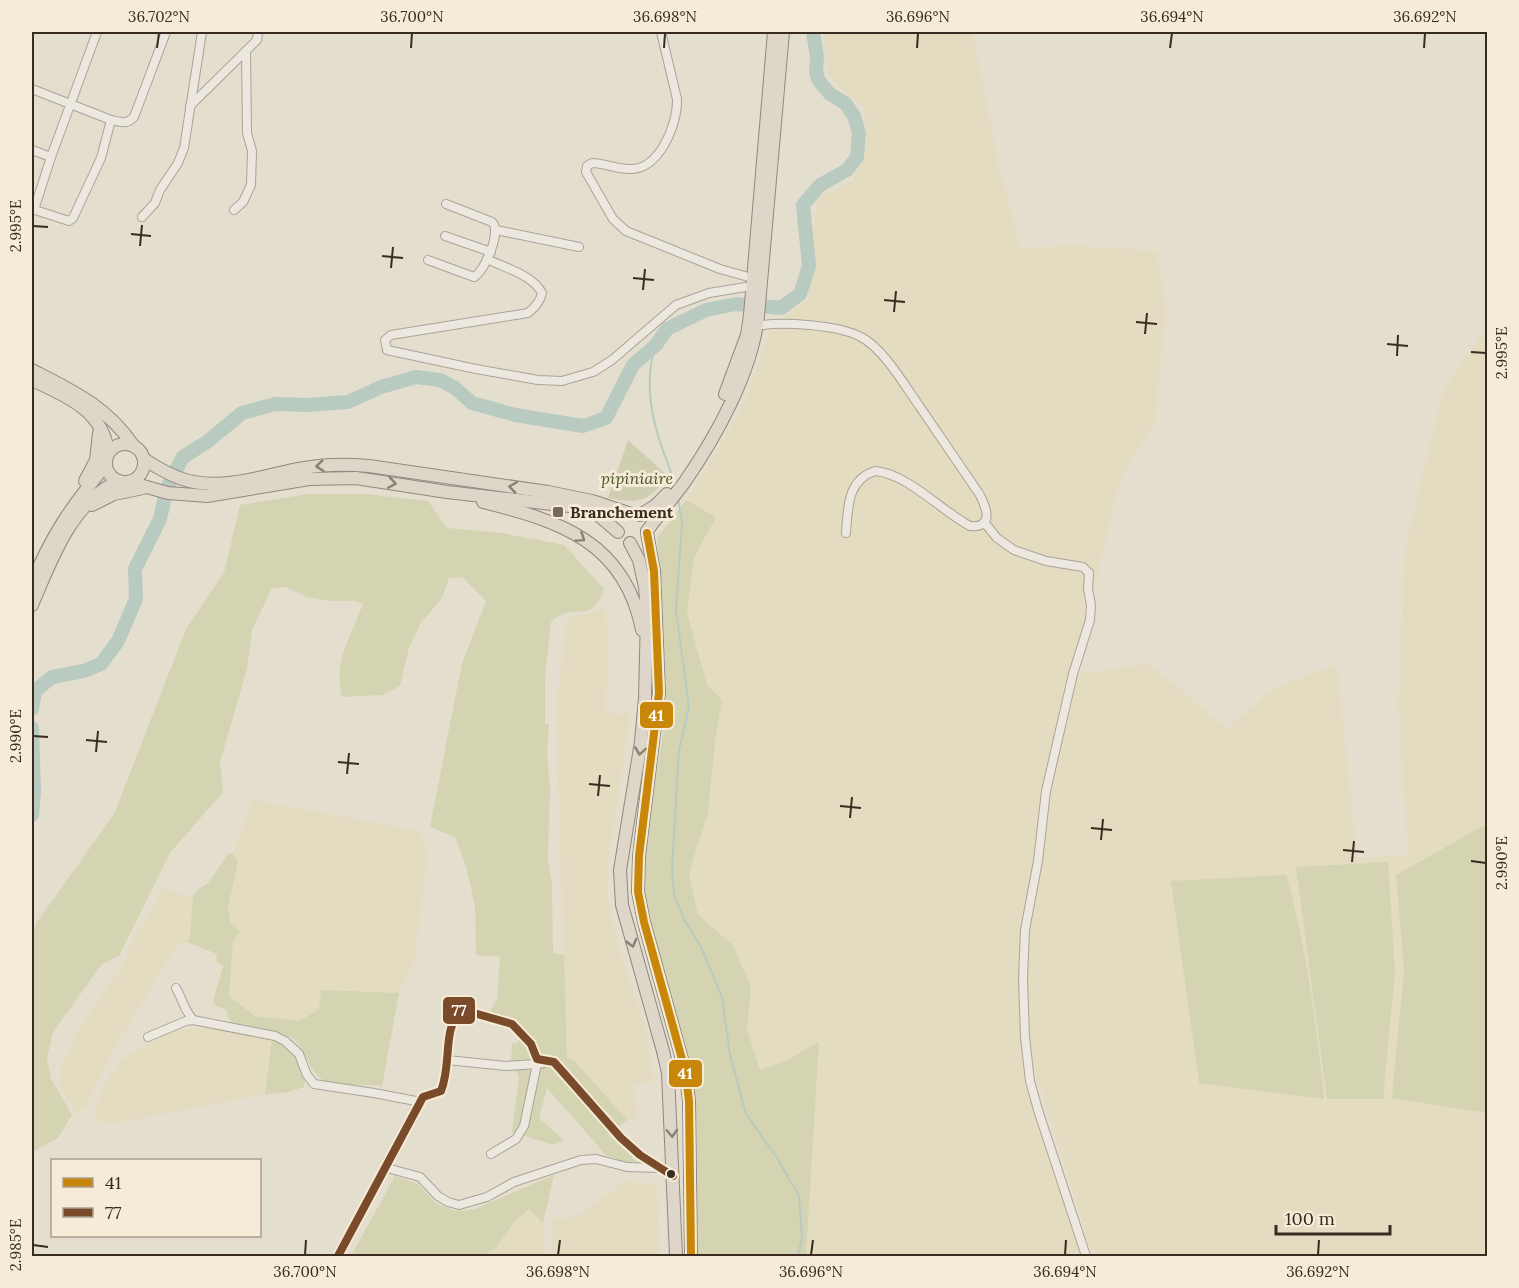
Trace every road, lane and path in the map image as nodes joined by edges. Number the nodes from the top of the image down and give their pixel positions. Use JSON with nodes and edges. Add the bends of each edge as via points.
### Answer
{"nodes":[{"id":1,"x":97,"y":32,"type":"edge"},
{"id":2,"x":166,"y":32,"type":"edge"},
{"id":3,"x":202,"y":32,"type":"edge"},
{"id":4,"x":258,"y":32,"type":"edge"},
{"id":5,"x":661,"y":32,"type":"edge"},
{"id":6,"x":774,"y":32,"type":"edge"},
{"id":7,"x":783,"y":32,"type":"edge"},
{"id":8,"x":246,"y":51,"type":"junction"},
{"id":9,"x":32,"y":89,"type":"edge"},
{"id":10,"x":70,"y":103,"type":"junction"},
{"id":11,"x":190,"y":106,"type":"junction"},
{"id":12,"x":111,"y":120,"type":"junction"},
{"id":13,"x":32,"y":150,"type":"edge"},
{"id":14,"x":51,"y":157,"type":"junction"},
{"id":15,"x":446,"y":204,"type":"dead end"},
{"id":16,"x":33,"y":209,"type":"edge"},
{"id":17,"x":234,"y":210,"type":"dead end"},
{"id":18,"x":142,"y":217,"type":"dead end"},
{"id":19,"x":496,"y":230,"type":"junction"},
{"id":20,"x":445,"y":236,"type":"dead end"},
{"id":21,"x":579,"y":247,"type":"dead end"},
{"id":22,"x":489,"y":256,"type":"junction"},
{"id":23,"x":428,"y":260,"type":"dead end"},
{"id":24,"x":754,"y":287,"type":"junction"},
{"id":25,"x":755,"y":319,"type":"junction"},
{"id":26,"x":32,"y":370,"type":"edge"},
{"id":27,"x":32,"y":380,"type":"edge"},
{"id":28,"x":98,"y":423,"type":"junction"},
{"id":29,"x":133,"y":445,"type":"junction"},
{"id":30,"x":108,"y":452,"type":"junction"},
{"id":31,"x":144,"y":459,"type":"junction"},
{"id":32,"x":105,"y":466,"type":"junction"},
{"id":33,"x":124,"y":481,"type":"junction"},
{"id":34,"x":152,"y":488,"type":"junction"},
{"id":35,"x":447,"y":492,"type":"junction"},
{"id":36,"x":670,"y":496,"type":"junction"},
{"id":37,"x":74,"y":512,"type":"junction"},
{"id":38,"x":635,"y":514,"type":"junction"},
{"id":39,"x":984,"y":522,"type":"junction"},
{"id":40,"x":618,"y":532,"type":"junction"},
{"id":41,"x":647,"y":532,"type":"junction"},
{"id":42,"x":846,"y":533,"type":"dead end"},
{"id":43,"x":630,"y":543,"type":"junction"},
{"id":44,"x":32,"y":583,"type":"edge"},
{"id":45,"x":32,"y":605,"type":"edge"},
{"id":46,"x":646,"y":651,"type":"junction"},
{"id":47,"x":176,"y":988,"type":"dead end"},
{"id":48,"x":194,"y":1020,"type":"junction"},
{"id":49,"x":148,"y":1036,"type":"dead end"},
{"id":50,"x":447,"y":1060,"type":"junction"},
{"id":51,"x":554,"y":1062,"type":"junction"},
{"id":52,"x":537,"y":1064,"type":"junction"},
{"id":53,"x":421,"y":1102,"type":"junction"},
{"id":54,"x":491,"y":1154,"type":"dead end"},
{"id":55,"x":387,"y":1168,"type":"junction"},
{"id":56,"x":662,"y":1168,"type":"junction"},
{"id":57,"x":673,"y":1176,"type":"junction"},
{"id":58,"x":338,"y":1257,"type":"edge"},
{"id":59,"x":676,"y":1257,"type":"edge"},
{"id":60,"x":691,"y":1257,"type":"edge"},
{"id":61,"x":1086,"y":1257,"type":"edge"}],
"edges":[{"from":1,"to":10,"type":"street"},
{"from":2,"to":12,"type":"street","via":[[134,117],[127,122]]},
{"from":3,"to":11,"type":"street"},
{"from":4,"to":8,"type":"street","via":[[257,40]]},
{"from":5,"to":24,"type":"street","via":[[677,99],[668,140],[648,164],[639,168],[592,163],[586,172],[613,219],[626,231]]},
{"from":6,"to":24,"type":"highway"},
{"from":7,"to":24,"type":"highway"},
{"from":8,"to":11,"type":"street"},
{"from":8,"to":17,"type":"street","via":[[251,185]]},
{"from":9,"to":10,"type":"street"},
{"from":10,"to":12,"type":"street"},
{"from":10,"to":14,"type":"street"},
{"from":11,"to":18,"type":"street","via":[[182,156],[156,203]]},
{"from":12,"to":16,"type":"street","via":[[101,158],[73,218],[69,221]]},
{"from":13,"to":14,"type":"street"},
{"from":14,"to":16,"type":"street"},
{"from":15,"to":19,"type":"street","via":[[492,222]]},
{"from":19,"to":21,"type":"street"},
{"from":19,"to":22,"type":"street"},
{"from":20,"to":22,"type":"street"},
{"from":22,"to":23,"type":"street","via":[[474,277]]},
{"from":22,"to":24,"type":"street","via":[[538,286],[541,300],[534,308],[528,313],[391,335],[385,340],[387,350],[538,380],[562,381],[593,372],[612,360],[676,306],[709,293]]},
{"from":24,"to":25,"type":"highway"},
{"from":25,"to":36,"type":"highway","via":[[728,387]]},
{"from":25,"to":39,"type":"street","via":[[844,330],[863,338],[888,361],[980,495],[986,507]]},
{"from":26,"to":29,"type":"highway","via":[[96,406]]},
{"from":27,"to":28,"type":"highway","via":[[82,406]]},
{"from":28,"to":30,"type":"highway"},
{"from":28,"to":37,"type":"highway","via":[[96,460],[77,492]]},
{"from":29,"to":30,"type":"highway","via":[[117,445]]},
{"from":29,"to":31,"type":"highway"},
{"from":30,"to":32,"type":"highway"},
{"from":31,"to":33,"type":"highway","via":[[141,473]]},
{"from":38,"to":31,"type":"highway","one_way":true,"via":[[548,492],[355,465],[306,468],[229,483],[192,482]]},
{"from":32,"to":33,"type":"highway","via":[[110,475]]},
{"from":32,"to":37,"type":"highway"},
{"from":33,"to":34,"type":"highway"},
{"from":33,"to":37,"type":"highway","via":[[95,494]]},
{"from":34,"to":35,"type":"highway","one_way":true,"via":[[188,495],[219,495],[293,481],[342,477]]},
{"from":34,"to":37,"type":"highway","via":[[108,496]]},
{"from":35,"to":40,"type":"highway","via":[[585,509]]},
{"from":35,"to":46,"type":"highway","one_way":true,"via":[[542,518],[574,533],[597,550],[629,590]]},
{"from":36,"to":38,"type":"highway"},
{"from":36,"to":41,"type":"highway"},
{"from":37,"to":44,"type":"highway","via":[[50,543]]},
{"from":37,"to":45,"type":"highway"},
{"from":38,"to":40,"type":"highway","via":[[622,518]]},
{"from":38,"to":41,"type":"highway","via":[[646,522]]},
{"from":39,"to":42,"type":"street","via":[[970,526],[905,482],[875,471],[860,478],[852,489]]},
{"from":39,"to":61,"type":"street","via":[[1014,550],[1046,561],[1083,567],[1089,573],[1090,620],[1073,674],[1046,791],[1023,967],[1030,1081]]},
{"from":40,"to":43,"type":"highway","via":[[622,540]]},
{"from":41,"to":43,"type":"highway","via":[[640,541]]},
{"from":41,"to":60,"type":"highway","via":[[654,571],[659,693],[638,892],[685,1070],[689,1101]]},
{"from":43,"to":46,"type":"highway","via":[[639,560],[645,587]]},
{"from":46,"to":57,"type":"highway","one_way":true,"via":[[643,725],[620,870],[622,905],[668,1073]]},
{"from":47,"to":48,"type":"street"},
{"from":48,"to":49,"type":"street"},
{"from":48,"to":53,"type":"street","via":[[285,1041],[299,1054],[314,1084]]},
{"from":50,"to":51,"type":"street","via":[[452,1019],[460,1009],[512,1024],[531,1044],[537,1059]]},
{"from":50,"to":52,"type":"street"},
{"from":50,"to":53,"type":"street","via":[[441,1091],[423,1097]]},
{"from":51,"to":52,"type":"street"},
{"from":51,"to":56,"type":"street","via":[[621,1138]]},
{"from":52,"to":54,"type":"street","via":[[524,1126],[516,1139]]},
{"from":53,"to":55,"type":"street"},
{"from":55,"to":56,"type":"street","via":[[420,1177],[438,1196],[459,1205],[487,1197],[514,1182],[588,1159],[627,1167]]},
{"from":55,"to":58,"type":"street"},
{"from":56,"to":57,"type":"street"},
{"from":57,"to":59,"type":"highway"}]}
